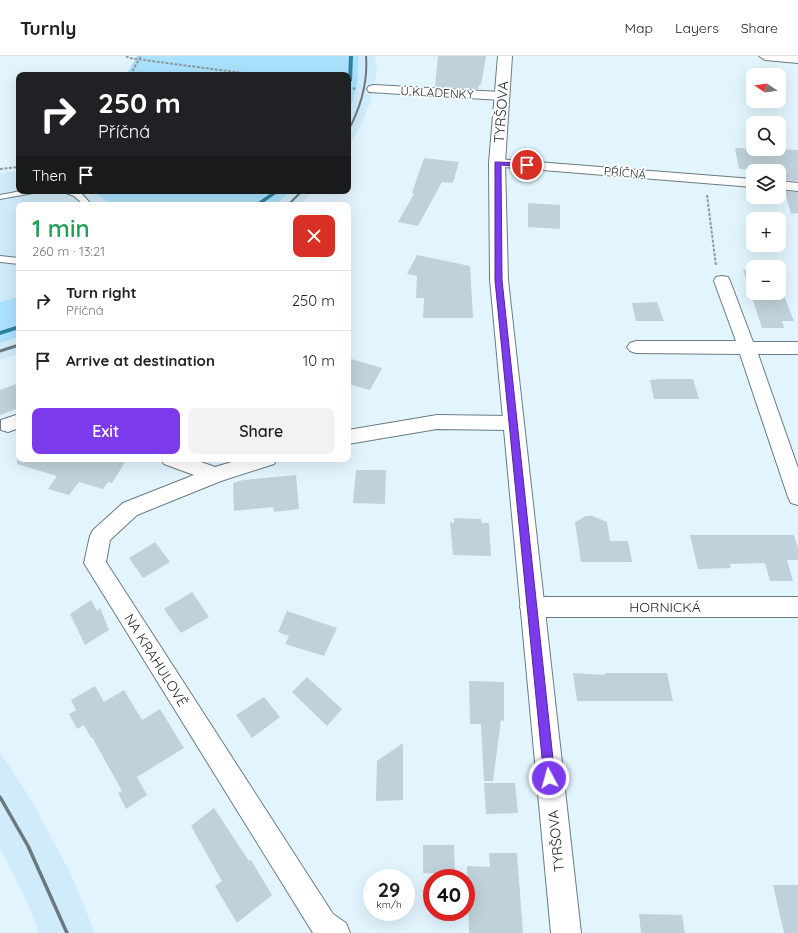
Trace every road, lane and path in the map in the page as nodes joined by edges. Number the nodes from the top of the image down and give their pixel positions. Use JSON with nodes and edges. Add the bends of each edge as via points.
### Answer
{"nodes":[{"id":1,"x":126,"y":56,"type":"edge"},
{"id":2,"x":141,"y":56,"type":"edge"},
{"id":3,"x":505,"y":56,"type":"edge"},
{"id":4,"x":765,"y":56,"type":"edge"},
{"id":5,"x":798,"y":58,"type":"edge"},
{"id":6,"x":139,"y":59,"type":"junction"},
{"id":7,"x":132,"y":72,"type":"edge"},
{"id":8,"x":236,"y":72,"type":"edge"},
{"id":9,"x":374,"y":89,"type":"dead end"},
{"id":10,"x":501,"y":96,"type":"junction"},
{"id":11,"x":497,"y":163,"type":"junction"},
{"id":12,"x":16,"y":167,"type":"edge"},
{"id":13,"x":0,"y":169,"type":"edge"},
{"id":14,"x":746,"y":183,"type":"edge"},
{"id":15,"x":706,"y":185,"type":"junction"},
{"id":16,"x":786,"y":186,"type":"edge"},
{"id":17,"x":798,"y":187,"type":"edge"},
{"id":18,"x":17,"y":194,"type":"edge"},
{"id":19,"x":77,"y":194,"type":"edge"},
{"id":20,"x":0,"y":197,"type":"edge"},
{"id":21,"x":85,"y":202,"type":"edge"},
{"id":22,"x":0,"y":259,"type":"edge"},
{"id":23,"x":16,"y":261,"type":"edge"},
{"id":24,"x":722,"y":281,"type":"joint"},
{"id":25,"x":636,"y":347,"type":"dead end"},
{"id":26,"x":747,"y":348,"type":"junction"},
{"id":27,"x":798,"y":348,"type":"edge"},
{"id":28,"x":512,"y":424,"type":"junction"},
{"id":29,"x":351,"y":436,"type":"edge"},
{"id":30,"x":179,"y":462,"type":"edge"},
{"id":31,"x":257,"y":462,"type":"edge"},
{"id":32,"x":215,"y":475,"type":"junction"},
{"id":33,"x":798,"y":497,"type":"edge"},
{"id":34,"x":531,"y":607,"type":"junction"},
{"id":35,"x":798,"y":607,"type":"edge"},
{"id":36,"x":336,"y":933,"type":"edge"},
{"id":37,"x":566,"y":933,"type":"edge"}],
"edges":[{"from":1,"to":6,"type":"path"},
{"from":2,"to":6,"type":"path"},
{"from":3,"to":10,"type":"street","name":"TYRŠOVA"},
{"from":4,"to":5,"type":"street"},
{"from":6,"to":7,"type":"path"},
{"from":6,"to":8,"type":"path"},
{"from":9,"to":10,"type":"street","name":"U KLADENKY"},
{"from":10,"to":11,"type":"street","name":"TYRŠOVA"},
{"from":11,"to":15,"type":"street","name":"PŘÍČNÁ"},
{"from":11,"to":28,"type":"street","name":"TYRŠOVA","via":[[499,280]]},
{"from":12,"to":13,"type":"path"},
{"from":14,"to":15,"type":"street","name":"PŘÍČNÁ"},
{"from":15,"to":24,"type":"path","via":[[714,260]]},
{"from":16,"to":17,"type":"street"},
{"from":18,"to":20,"type":"lane"},
{"from":19,"to":21,"type":"lane"},
{"from":22,"to":23,"type":"lane"},
{"from":24,"to":26,"type":"street"},
{"from":25,"to":26,"type":"street"},
{"from":26,"to":27,"type":"street"},
{"from":26,"to":33,"type":"street"},
{"from":28,"to":29,"type":"street","via":[[437,422]]},
{"from":28,"to":34,"type":"street","name":"TYRŠOVA"},
{"from":30,"to":32,"type":"street"},
{"from":31,"to":32,"type":"street","name":"NA KRAHULOVĚ"},
{"from":32,"to":36,"type":"street","name":"NA KRAHULOVĚ","via":[[130,509],[100,536],[95,563],[323,924]]},
{"from":34,"to":35,"type":"street","name":"HORNICKÁ"},
{"from":34,"to":37,"type":"street","name":"TYRŠOVA"}]}
